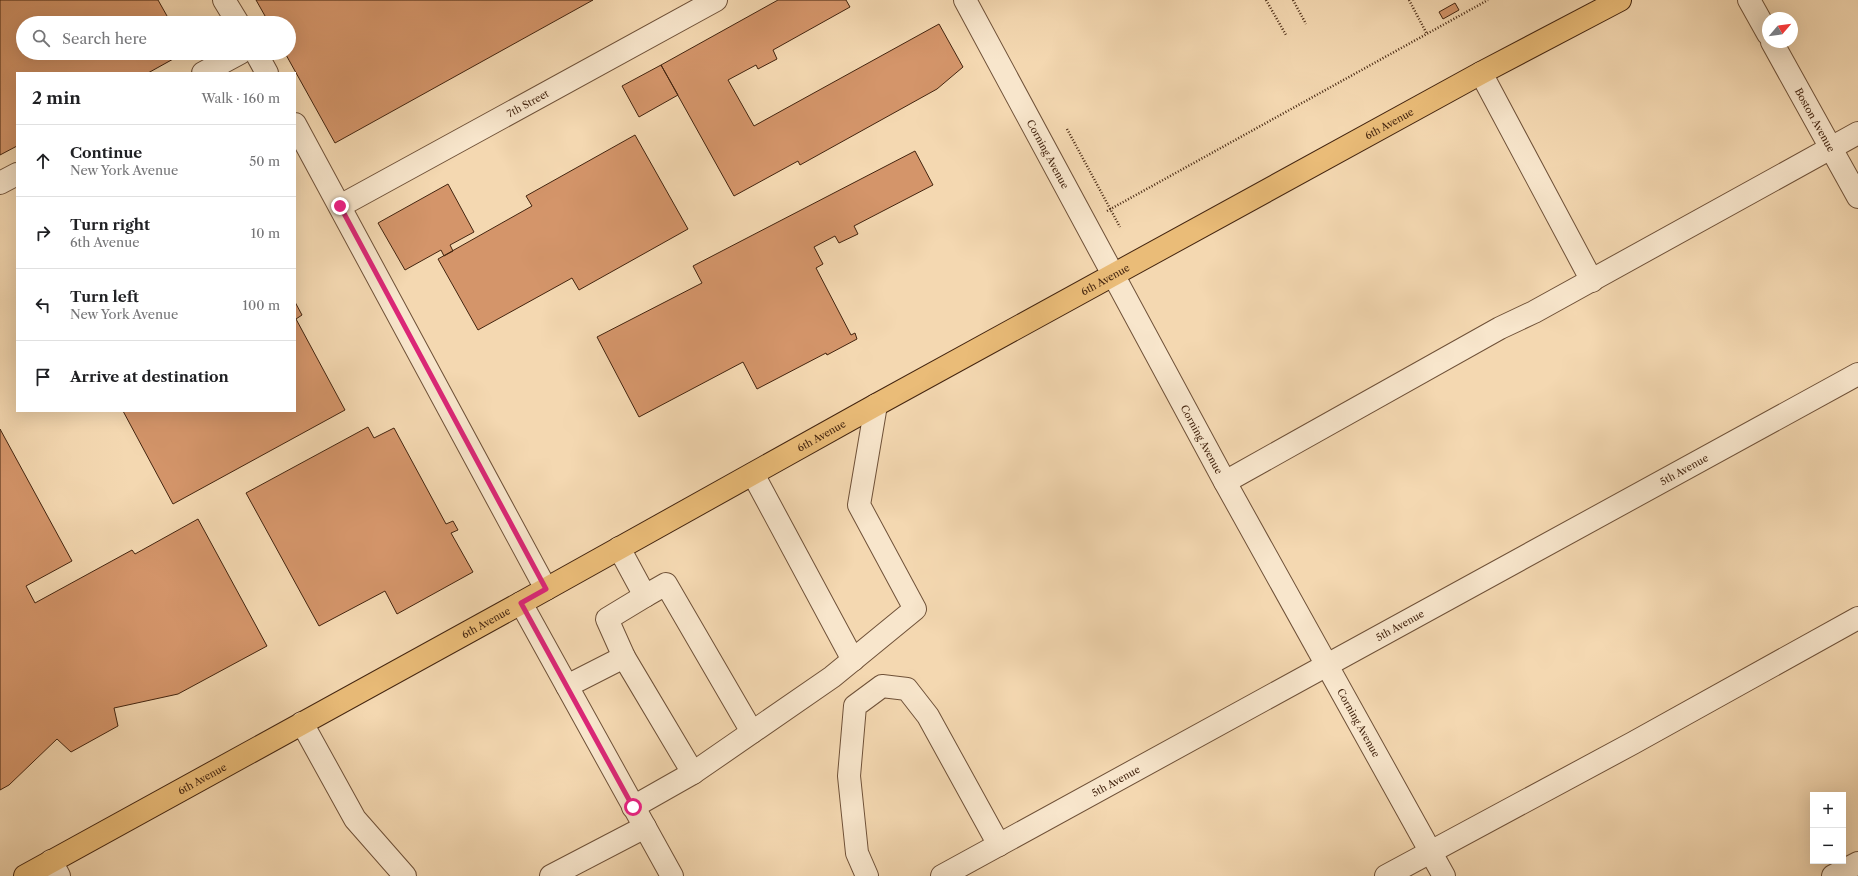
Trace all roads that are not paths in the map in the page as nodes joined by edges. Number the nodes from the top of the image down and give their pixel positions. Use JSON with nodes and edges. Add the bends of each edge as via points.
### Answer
{"nodes":[{"id":1,"x":224,"y":0,"type":"edge"},
{"id":2,"x":716,"y":0,"type":"edge"},
{"id":3,"x":965,"y":0,"type":"edge"},
{"id":4,"x":1620,"y":0,"type":"edge"},
{"id":5,"x":1749,"y":0,"type":"edge"},
{"id":6,"x":234,"y":16,"type":"edge"},
{"id":7,"x":1762,"y":23,"type":"edge"},
{"id":8,"x":1775,"y":48,"type":"edge"},
{"id":9,"x":227,"y":60,"type":"edge"},
{"id":10,"x":260,"y":60,"type":"edge"},
{"id":11,"x":205,"y":72,"type":"edge"},
{"id":12,"x":266,"y":72,"type":"edge"},
{"id":13,"x":1481,"y":73,"type":"junction"},
{"id":14,"x":296,"y":126,"type":"edge"},
{"id":15,"x":1858,"y":133,"type":"edge"},
{"id":16,"x":1831,"y":148,"type":"junction"},
{"id":17,"x":16,"y":175,"type":"edge"},
{"id":18,"x":0,"y":183,"type":"edge"},
{"id":19,"x":1858,"y":196,"type":"edge"},
{"id":20,"x":340,"y":206,"type":"junction"},
{"id":21,"x":1114,"y":275,"type":"junction"},
{"id":22,"x":1592,"y":281,"type":"junction"},
{"id":23,"x":1858,"y":374,"type":"edge"},
{"id":24,"x":876,"y":405,"type":"junction"},
{"id":25,"x":753,"y":474,"type":"junction"},
{"id":26,"x":1225,"y":482,"type":"junction"},
{"id":27,"x":619,"y":548,"type":"junction"},
{"id":28,"x":546,"y":589,"type":"junction"},
{"id":29,"x":645,"y":596,"type":"junction"},
{"id":30,"x":521,"y":603,"type":"junction"},
{"id":31,"x":1858,"y":618,"type":"edge"},
{"id":32,"x":624,"y":657,"type":"junction"},
{"id":33,"x":853,"y":660,"type":"junction"},
{"id":34,"x":1327,"y":665,"type":"junction"},
{"id":35,"x":567,"y":686,"type":"junction"},
{"id":36,"x":302,"y":723,"type":"junction"},
{"id":37,"x":752,"y":732,"type":"junction"},
{"id":38,"x":693,"y":773,"type":"junction"},
{"id":39,"x":633,"y":807,"type":"junction"},
{"id":40,"x":645,"y":827,"type":"junction"},
{"id":41,"x":999,"y":845,"type":"junction"},
{"id":42,"x":1430,"y":851,"type":"junction"},
{"id":43,"x":1858,"y":863,"type":"edge"},
{"id":44,"x":55,"y":869,"type":"edge"},
{"id":45,"x":25,"y":876,"type":"edge"},
{"id":46,"x":405,"y":876,"type":"edge"},
{"id":47,"x":551,"y":876,"type":"edge"},
{"id":48,"x":672,"y":876,"type":"edge"},
{"id":49,"x":867,"y":876,"type":"edge"},
{"id":50,"x":942,"y":876,"type":"edge"},
{"id":51,"x":1386,"y":876,"type":"edge"},
{"id":52,"x":1444,"y":876,"type":"edge"},
{"id":53,"x":1833,"y":876,"type":"edge"}],
"edges":[{"from":1,"to":6,"type":"street"},
{"from":2,"to":20,"type":"street","name":"7th Street"},
{"from":3,"to":21,"type":"street","name":"Corning Avenue"},
{"from":4,"to":13,"type":"main road","name":"6th Avenue"},
{"from":5,"to":7,"type":"street"},
{"from":8,"to":16,"type":"street","name":"Boston Avenue"},
{"from":9,"to":11,"type":"street"},
{"from":10,"to":12,"type":"street"},
{"from":13,"to":21,"type":"main road","name":"6th Avenue"},
{"from":13,"to":22,"type":"street"},
{"from":14,"to":20,"type":"street"},
{"from":15,"to":16,"type":"street"},
{"from":16,"to":19,"type":"street","name":"Boston Avenue"},
{"from":16,"to":22,"type":"street"},
{"from":17,"to":18,"type":"street"},
{"from":20,"to":28,"type":"street"},
{"from":21,"to":24,"type":"main road","name":"6th Avenue"},
{"from":21,"to":26,"type":"street","name":"Corning Avenue"},
{"from":22,"to":26,"type":"street","via":[[1500,328]]},
{"from":23,"to":34,"type":"street","name":"5th Avenue"},
{"from":24,"to":25,"type":"main road","name":"6th Avenue"},
{"from":24,"to":33,"type":"street","via":[[859,505],[915,609]]},
{"from":25,"to":27,"type":"main road","name":"6th Avenue"},
{"from":25,"to":33,"type":"street"},
{"from":26,"to":34,"type":"street","name":"Corning Avenue"},
{"from":27,"to":28,"type":"main road","name":"6th Avenue"},
{"from":27,"to":29,"type":"street"},
{"from":28,"to":30,"type":"main road","name":"6th Avenue"},
{"from":29,"to":32,"type":"street","via":[[607,619]]},
{"from":29,"to":37,"type":"street","via":[[666,584]]},
{"from":30,"to":35,"type":"street"},
{"from":30,"to":36,"type":"main road","name":"6th Avenue"},
{"from":31,"to":42,"type":"street"},
{"from":32,"to":35,"type":"street"},
{"from":32,"to":38,"type":"street"},
{"from":33,"to":37,"type":"street"},
{"from":34,"to":41,"type":"street","name":"5th Avenue"},
{"from":34,"to":42,"type":"street","name":"Corning Avenue"},
{"from":35,"to":39,"type":"street"},
{"from":36,"to":44,"type":"main road","name":"6th Avenue"},
{"from":36,"to":46,"type":"street","via":[[355,819]]},
{"from":37,"to":38,"type":"street"},
{"from":38,"to":39,"type":"street"},
{"from":39,"to":40,"type":"street"},
{"from":40,"to":47,"type":"street"},
{"from":40,"to":48,"type":"street"},
{"from":41,"to":49,"type":"street","via":[[928,716],[908,689],[882,686],[855,706],[849,776],[857,854]]},
{"from":41,"to":50,"type":"street","name":"5th Avenue"},
{"from":42,"to":51,"type":"street"},
{"from":42,"to":52,"type":"street","name":"Corning Avenue"},
{"from":43,"to":53,"type":"street"},
{"from":44,"to":45,"type":"main road","name":"6th Avenue"}]}
